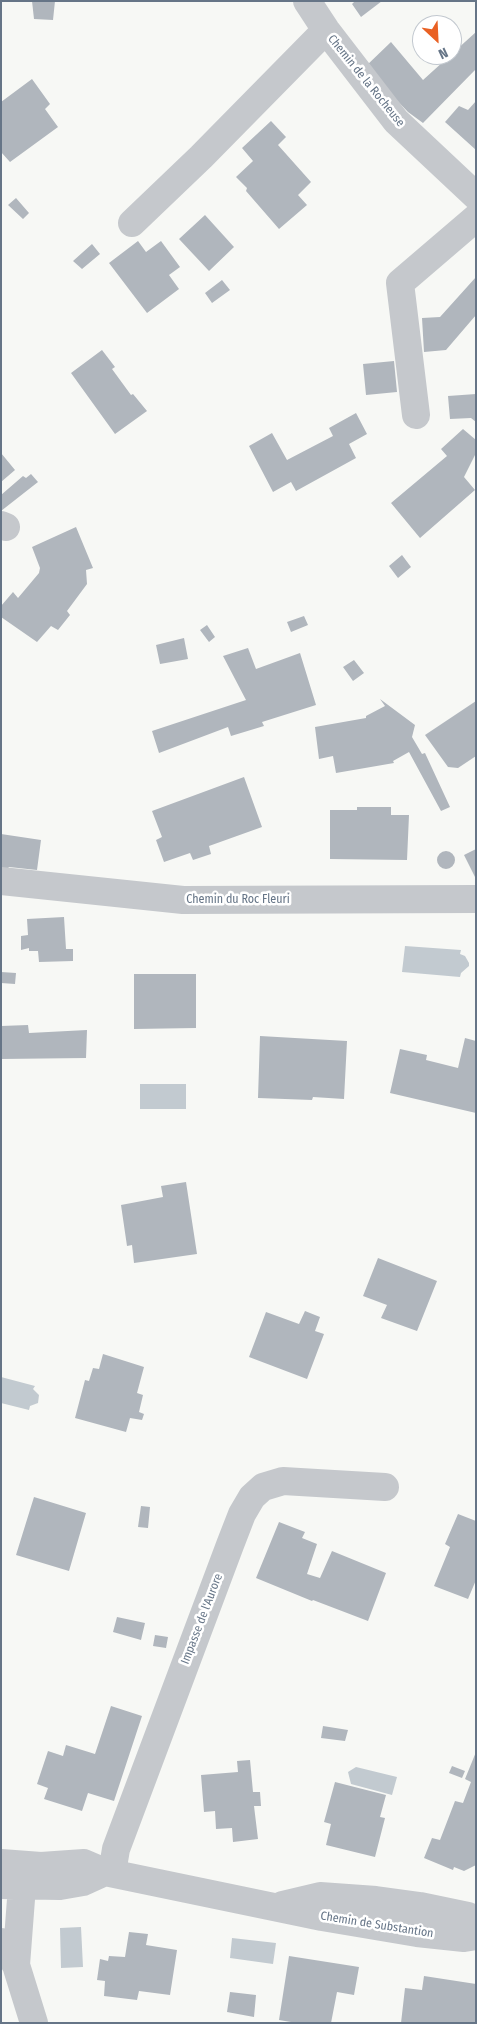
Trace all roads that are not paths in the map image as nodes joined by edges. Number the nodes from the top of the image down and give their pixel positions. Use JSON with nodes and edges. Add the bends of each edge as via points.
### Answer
{"nodes":[{"id":1,"x":307,"y":1,"type":"edge"},
{"id":2,"x":326,"y":30,"type":"junction"},
{"id":3,"x":476,"y":196,"type":"edge"},
{"id":4,"x":476,"y":218,"type":"edge"},
{"id":5,"x":132,"y":223,"type":"dead end"},
{"id":6,"x":416,"y":415,"type":"dead end"},
{"id":7,"x":1,"y":881,"type":"edge"},
{"id":8,"x":476,"y":899,"type":"edge"},
{"id":9,"x":385,"y":1487,"type":"dead end"},
{"id":10,"x":108,"y":1872,"type":"junction"},
{"id":11,"x":6,"y":1873,"type":"edge"},
{"id":12,"x":419,"y":1919,"type":"junction"},
{"id":13,"x":476,"y":1920,"type":"edge"},
{"id":14,"x":476,"y":1936,"type":"edge"},
{"id":15,"x":1,"y":1942,"type":"edge"},
{"id":16,"x":16,"y":1965,"type":"junction"},
{"id":17,"x":34,"y":2023,"type":"edge"}],
"edges":[{"from":1,"to":2,"type":"street","name":"Chemin de la Rocheuse"},
{"from":2,"to":3,"type":"street","name":"Chemin de la Rocheuse","via":[[396,121]]},
{"from":2,"to":5,"type":"street"},
{"from":4,"to":6,"type":"street","via":[[400,282]]},
{"from":7,"to":8,"type":"street","name":"Chemin du Roc Fleuri","via":[[183,900]]},
{"from":9,"to":10,"type":"street","name":"Impasse de l'Aurore","via":[[283,1481],[263,1487],[252,1497],[236,1529]]},
{"from":10,"to":11,"type":"street","via":[[83,1882],[60,1886]]},
{"from":10,"to":12,"type":"street","name":"Chemin de Substantion","via":[[278,1906],[356,1910]]},
{"from":11,"to":16,"type":"street"},
{"from":12,"to":13,"type":"street","name":"Chemin de Substantion","via":[[468,1916]]},
{"from":12,"to":14,"type":"street","name":"Chemin de Substantion","via":[[464,1938]]},
{"from":15,"to":16,"type":"street"},
{"from":16,"to":17,"type":"street"}]}
